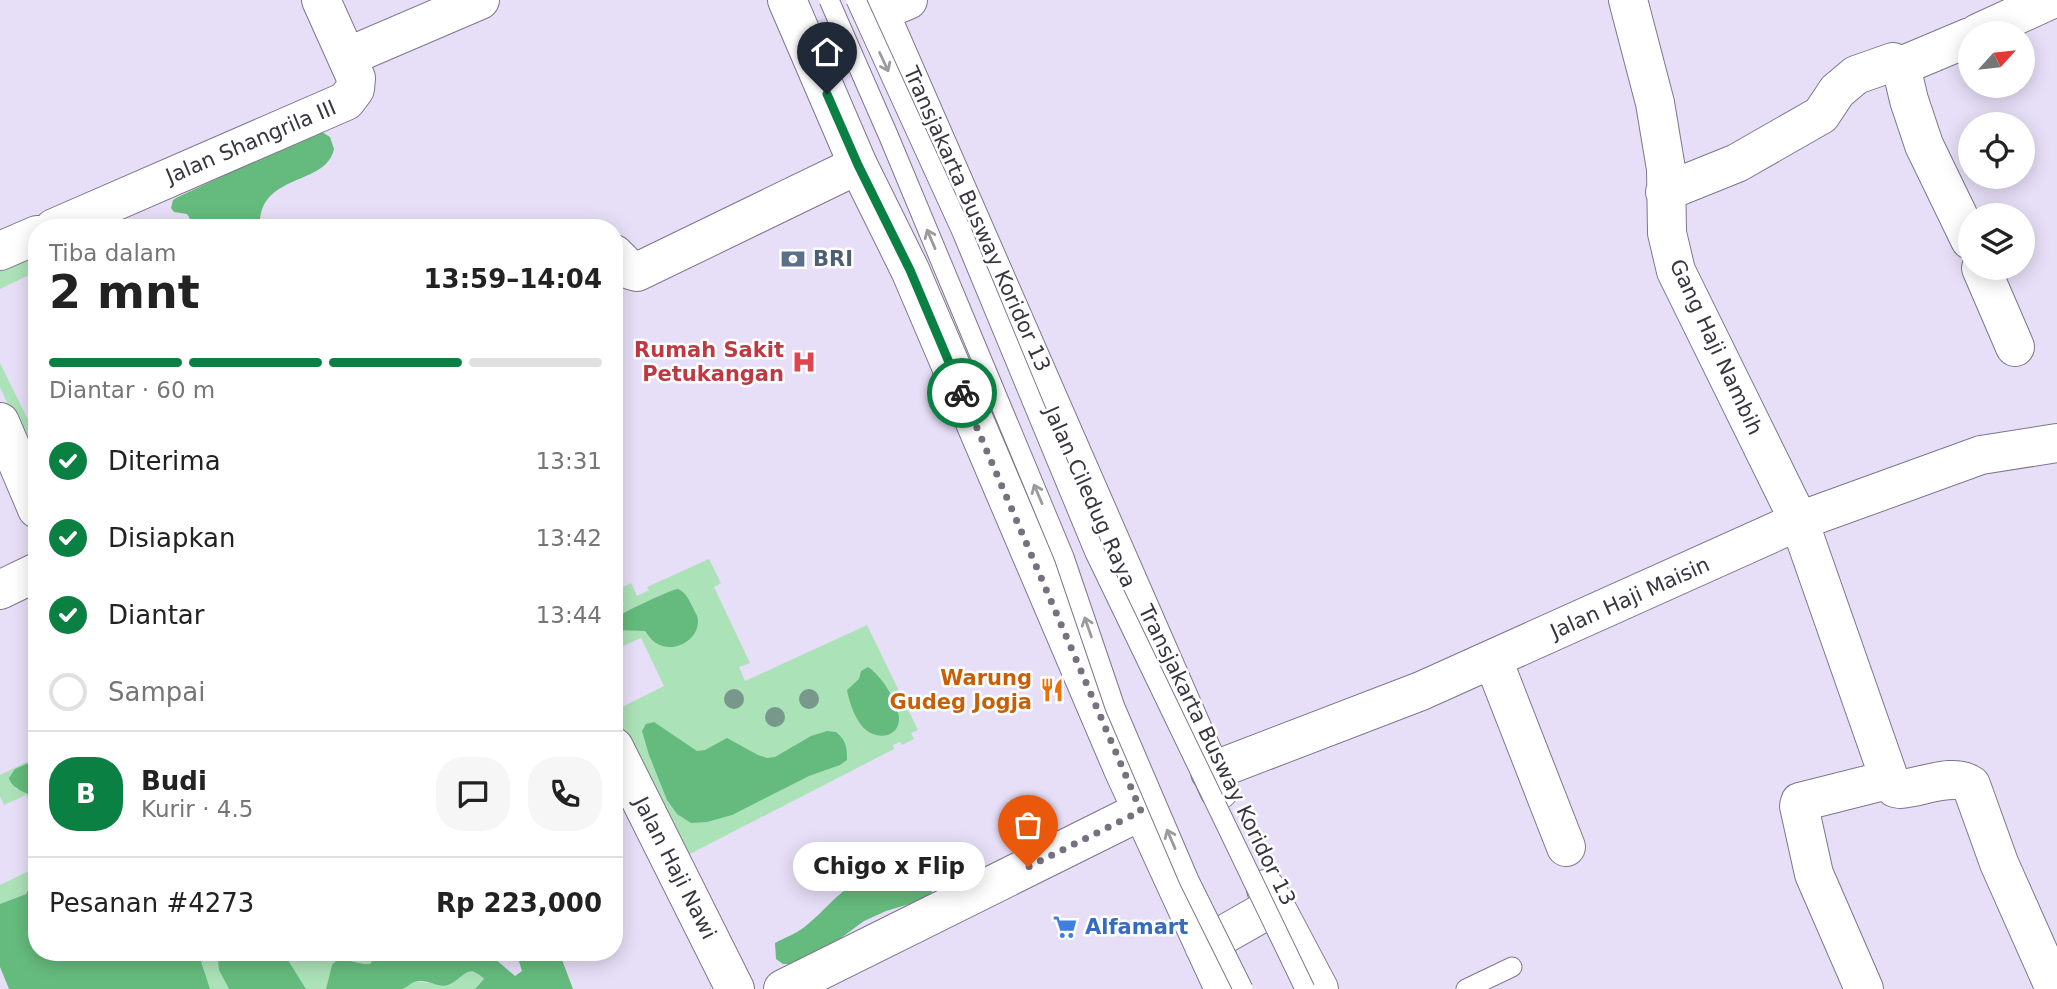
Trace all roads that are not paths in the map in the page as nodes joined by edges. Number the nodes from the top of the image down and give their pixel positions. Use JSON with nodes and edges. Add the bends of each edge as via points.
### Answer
{"nodes":[{"id":1,"x":321,"y":0,"type":"edge"},
{"id":2,"x":480,"y":0,"type":"edge"},
{"id":3,"x":787,"y":0,"type":"edge"},
{"id":4,"x":829,"y":0,"type":"edge"},
{"id":5,"x":1628,"y":0,"type":"edge"},
{"id":6,"x":2050,"y":0,"type":"edge"},
{"id":7,"x":879,"y":3,"type":"edge"},
{"id":8,"x":2004,"y":21,"type":"edge"},
{"id":9,"x":1958,"y":42,"type":"edge"},
{"id":10,"x":347,"y":57,"type":"junction"},
{"id":11,"x":1901,"y":66,"type":"junction"},
{"id":12,"x":858,"y":165,"type":"junction"},
{"id":13,"x":1665,"y":192,"type":"junction"},
{"id":14,"x":1958,"y":215,"type":"edge"},
{"id":15,"x":75,"y":219,"type":"edge"},
{"id":16,"x":28,"y":239,"type":"edge"},
{"id":17,"x":981,"y":247,"type":"junction"},
{"id":18,"x":0,"y":251,"type":"edge"},
{"id":19,"x":623,"y":263,"type":"edge"},
{"id":20,"x":910,"y":270,"type":"junction"},
{"id":21,"x":1985,"y":280,"type":"edge"},
{"id":22,"x":1006,"y":303,"type":"junction"},
{"id":23,"x":937,"y":334,"type":"junction"},
{"id":24,"x":2015,"y":347,"type":"dead end"},
{"id":25,"x":0,"y":422,"type":"edge"},
{"id":26,"x":2057,"y":443,"type":"edge"},
{"id":27,"x":28,"y":488,"type":"edge"},
{"id":28,"x":1799,"y":521,"type":"junction"},
{"id":29,"x":28,"y":576,"type":"edge"},
{"id":30,"x":0,"y":590,"type":"edge"},
{"id":31,"x":1493,"y":660,"type":"junction"},
{"id":32,"x":623,"y":765,"type":"edge"},
{"id":33,"x":1210,"y":772,"type":"junction"},
{"id":34,"x":1889,"y":779,"type":"junction"},
{"id":35,"x":1141,"y":811,"type":"junction"},
{"id":36,"x":1566,"y":847,"type":"dead end"},
{"id":37,"x":1274,"y":906,"type":"junction"},
{"id":38,"x":1204,"y":946,"type":"junction"},
{"id":39,"x":1511,"y":967,"type":"dead end"},
{"id":40,"x":735,"y":989,"type":"edge"},
{"id":41,"x":783,"y":989,"type":"edge"},
{"id":42,"x":1224,"y":989,"type":"edge"},
{"id":43,"x":1243,"y":989,"type":"edge"},
{"id":44,"x":1305,"y":989,"type":"edge"},
{"id":45,"x":1319,"y":989,"type":"edge"},
{"id":46,"x":1466,"y":989,"type":"edge"},
{"id":47,"x":1864,"y":989,"type":"edge"},
{"id":48,"x":2055,"y":989,"type":"edge"}],
"edges":[{"from":1,"to":10,"type":"street","name":"Jalan Shangrila III"},
{"from":2,"to":10,"type":"street"},
{"from":3,"to":12,"type":"street"},
{"from":43,"to":4,"type":"lane","one_way":true,"bridge":true,"via":[[1189,880],[1115,707],[1064,557]]},
{"from":5,"to":13,"type":"street","name":"Gang Haji Nambih","via":[[1656,103]]},
{"from":6,"to":8,"type":"street"},
{"from":7,"to":17,"type":"street","name":"Jalan Ciledug Raya"},
{"from":7,"to":44,"type":"lane","name":"Transjakarta Busway Koridor 13","one_way":true,"bridge":true,"via":[[962,232],[1095,552]]},
{"from":9,"to":11,"type":"street"},
{"from":10,"to":15,"type":"street","name":"Jalan Shangrila III","via":[[356,78],[346,101]]},
{"from":11,"to":13,"type":"street","via":[[1893,62],[1856,75],[1837,91],[1821,115],[1737,163]]},
{"from":11,"to":14,"type":"street","via":[[1924,145]]},
{"from":12,"to":19,"type":"street","via":[[638,272]]},
{"from":12,"to":20,"type":"street"},
{"from":13,"to":28,"type":"street","name":"Gang Haji Nambih","via":[[1667,233],[1676,271]]},
{"from":16,"to":18,"type":"street"},
{"from":17,"to":20,"type":"street","via":[[975,257],[951,270]]},
{"from":17,"to":22,"type":"street","name":"Jalan Ciledug Raya"},
{"from":20,"to":23,"type":"street"},
{"from":21,"to":24,"type":"street"},
{"from":22,"to":23,"type":"street","via":[[997,299],[968,307]]},
{"from":22,"to":33,"type":"street","name":"Jalan Ciledug Raya"},
{"from":23,"to":35,"type":"street"},
{"from":25,"to":27,"type":"street"},
{"from":26,"to":28,"type":"street","name":"Jalan Haji Maisin","via":[[1981,455]]},
{"from":28,"to":31,"type":"street","name":"Jalan Haji Maisin"},
{"from":28,"to":34,"type":"street","name":"Gang Haji Nambih"},
{"from":29,"to":30,"type":"street"},
{"from":31,"to":33,"type":"street","name":"Jalan Haji Maisin"},
{"from":31,"to":36,"type":"street"},
{"from":32,"to":40,"type":"street","name":"Jalan Haji Nawi"},
{"from":33,"to":37,"type":"street","name":"Jalan Ciledug Raya"},
{"from":34,"to":47,"type":"street","via":[[1800,802],[1799,806],[1814,874]]},
{"from":34,"to":48,"type":"street","via":[[1900,789],[1955,779],[1971,785],[1999,863]]},
{"from":35,"to":38,"type":"street"},
{"from":35,"to":41,"type":"street"},
{"from":37,"to":38,"type":"street"},
{"from":37,"to":45,"type":"street","name":"Jalan Ciledug Raya"},
{"from":38,"to":42,"type":"street"},
{"from":39,"to":46,"type":"lane"}]}
